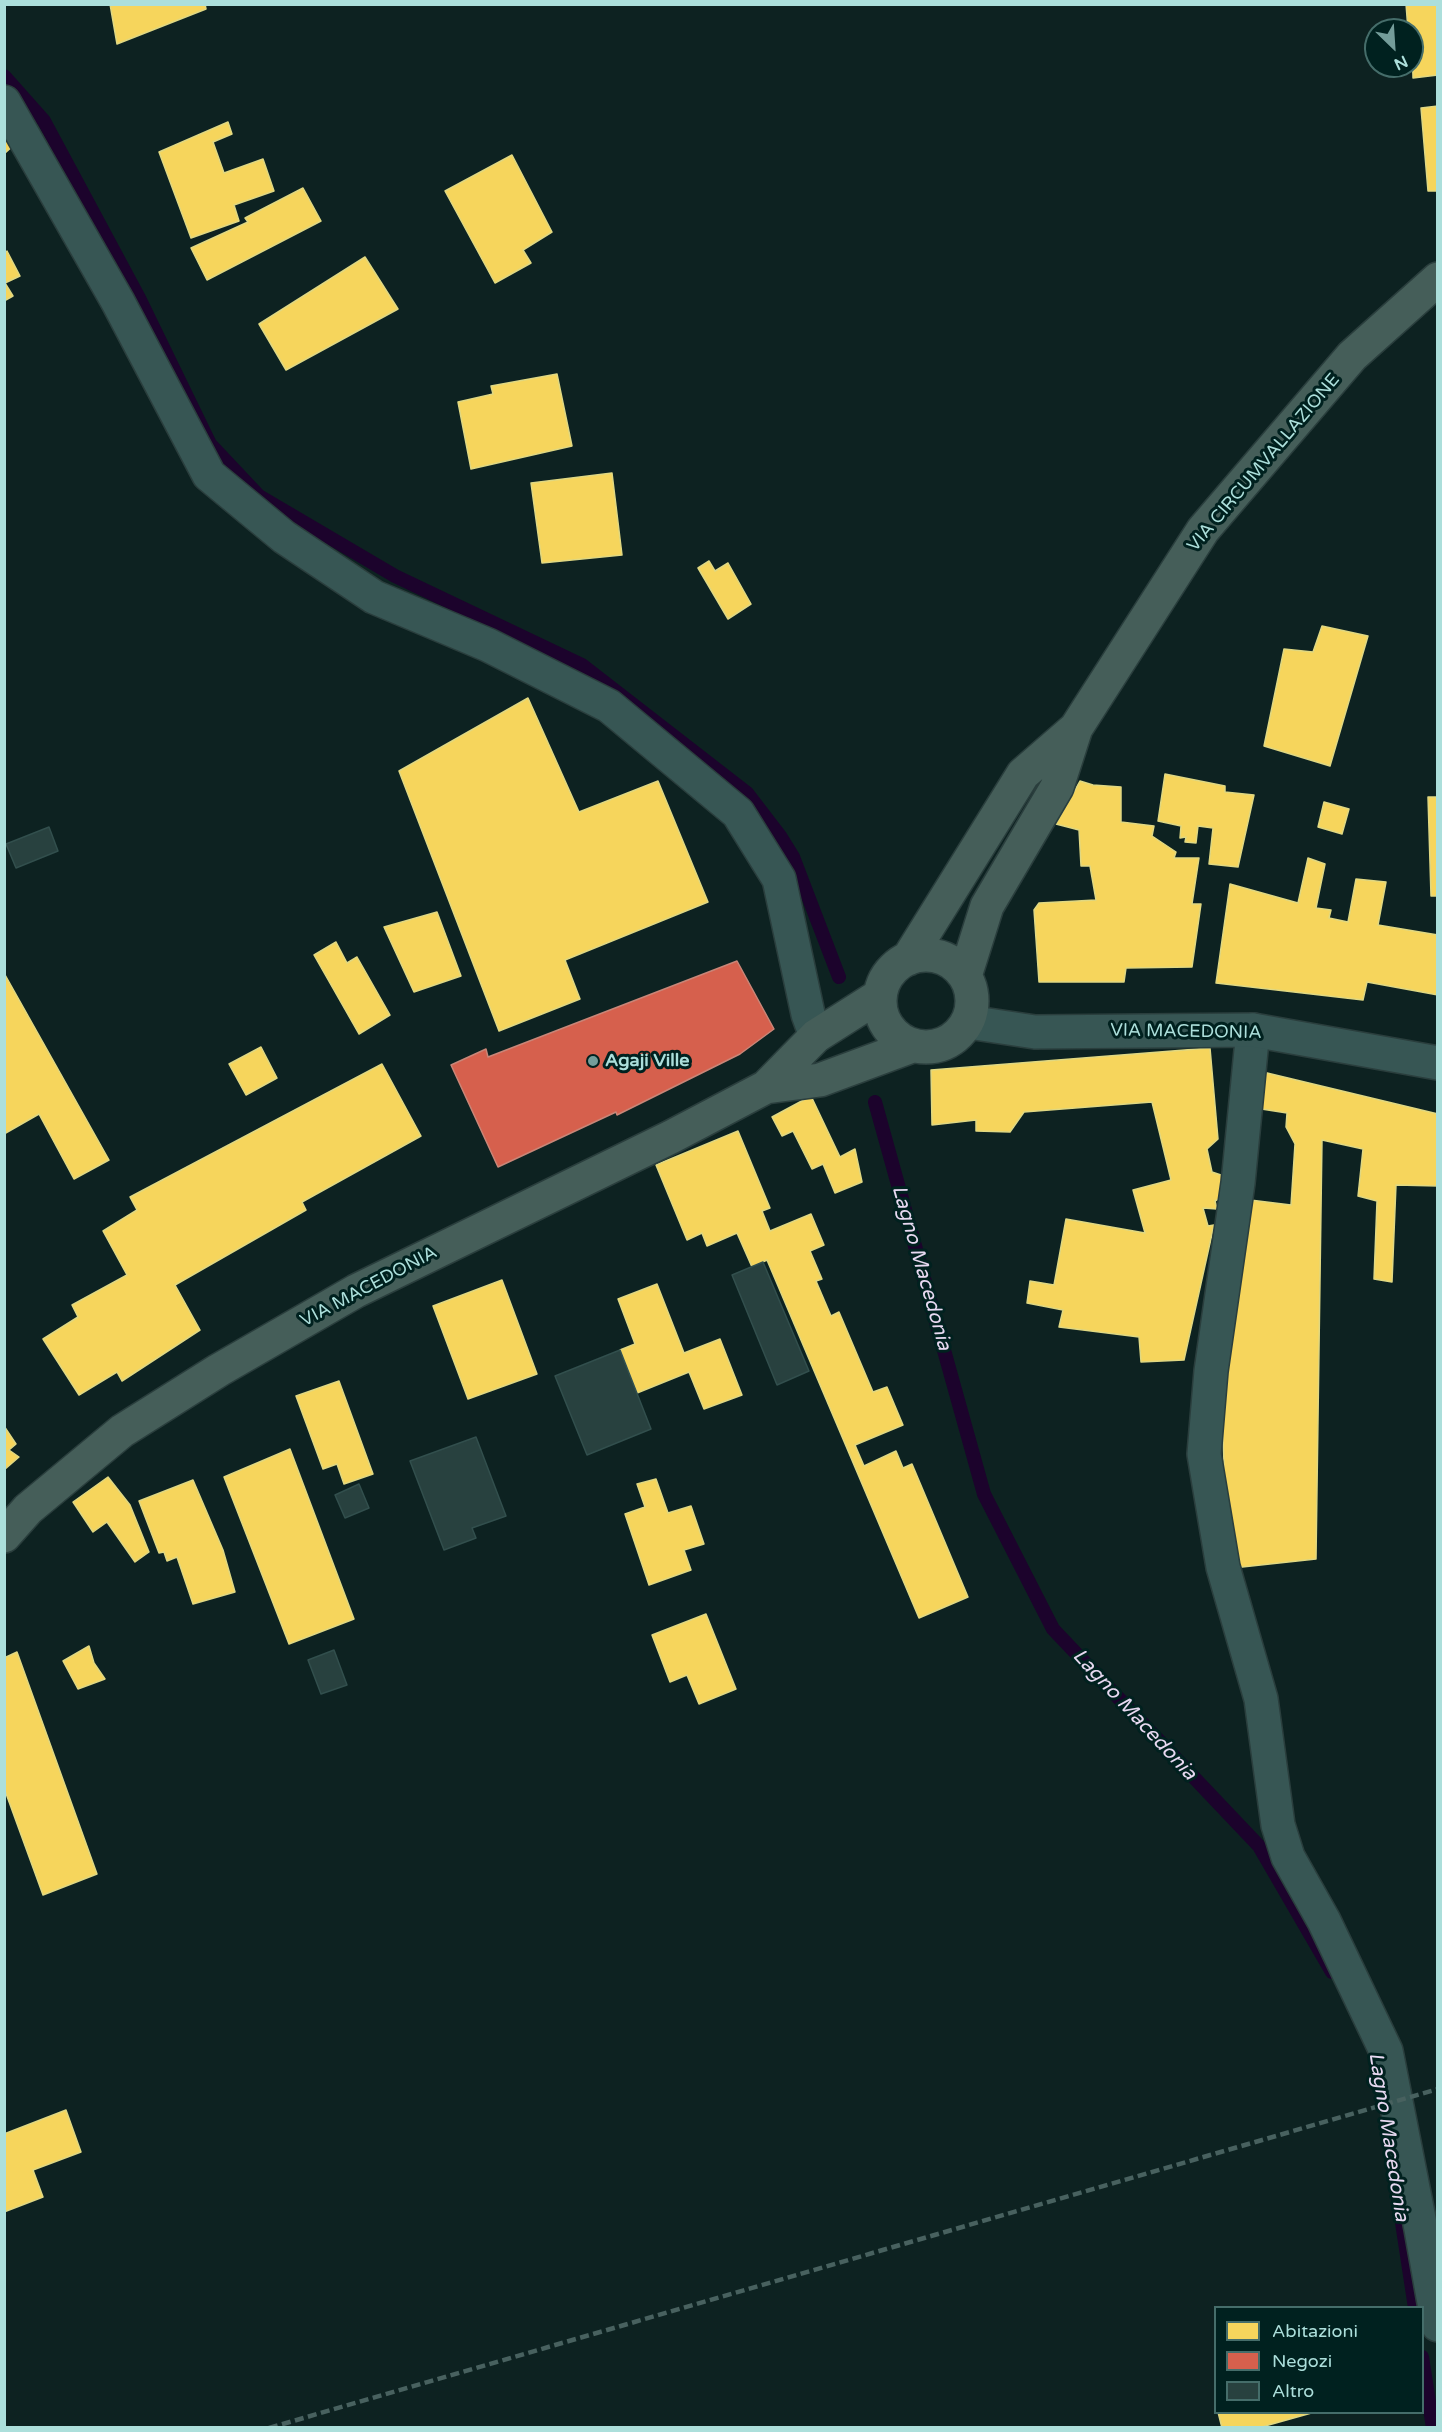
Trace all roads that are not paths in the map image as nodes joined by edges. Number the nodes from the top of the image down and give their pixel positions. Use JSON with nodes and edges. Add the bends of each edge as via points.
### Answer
{"nodes":[{"id":1,"x":4,"y":102,"type":"edge"},
{"id":2,"x":1437,"y":279,"type":"edge"},
{"id":3,"x":1076,"y":728,"type":"junction"},
{"id":4,"x":908,"y":959,"type":"junction"},
{"id":5,"x":965,"y":976,"type":"junction"},
{"id":6,"x":879,"y":996,"type":"junction"},
{"id":7,"x":968,"y":1022,"type":"junction"},
{"id":8,"x":1253,"y":1030,"type":"junction"},
{"id":9,"x":816,"y":1036,"type":"junction"},
{"id":10,"x":912,"y":1046,"type":"junction"},
{"id":11,"x":1437,"y":1063,"type":"edge"},
{"id":12,"x":766,"y":1087,"type":"junction"},
{"id":13,"x":4,"y":1536,"type":"edge"},
{"id":14,"x":1437,"y":2325,"type":"edge"}],
"edges":[{"from":1,"to":9,"type":"street","via":[[118,302],[209,475],[284,537],[374,597],[489,645],[609,706],[738,813],[779,879]]},
{"from":2,"to":3,"type":"main road","name":"VIA CIRCUMVALLAZIONE","via":[[1352,356],[1203,530]]},
{"from":3,"to":4,"type":"main road","name":"VIA CIRCUMVALLAZIONE","via":[[1023,774]]},
{"from":3,"to":5,"type":"main road","name":"VIA CIRCUMVALLAZIONE","via":[[1057,787],[987,906]]},
{"from":4,"to":5,"type":"main road","via":[[923,954],[940,957]]},
{"from":4,"to":6,"type":"main road","via":[[894,967]]},
{"from":5,"to":7,"type":"main road","via":[[971,991]]},
{"from":6,"to":9,"type":"main road","name":"VIA MACEDONIA"},
{"from":6,"to":10,"type":"main road","via":[[886,1027],[897,1039]]},
{"from":7,"to":8,"type":"street","name":"VIA MACEDONIA","via":[[1035,1032]]},
{"from":7,"to":10,"type":"main road","via":[[958,1036],[944,1044]]},
{"from":8,"to":11,"type":"street","name":"VIA MACEDONIA"},
{"from":8,"to":14,"type":"street","via":[[1238,1183],[1210,1371],[1204,1454],[1223,1567],[1261,1699],[1278,1825],[1288,1857],[1324,1921],[1386,2051]]},
{"from":9,"to":12,"type":"main road","name":"VIA MACEDONIA"},
{"from":10,"to":12,"type":"main road","name":"VIA MACEDONIA","via":[[820,1080]]},
{"from":12,"to":13,"type":"main road","name":"VIA MACEDONIA","via":[[356,1291],[219,1370],[122,1431],[28,1509]]}]}
